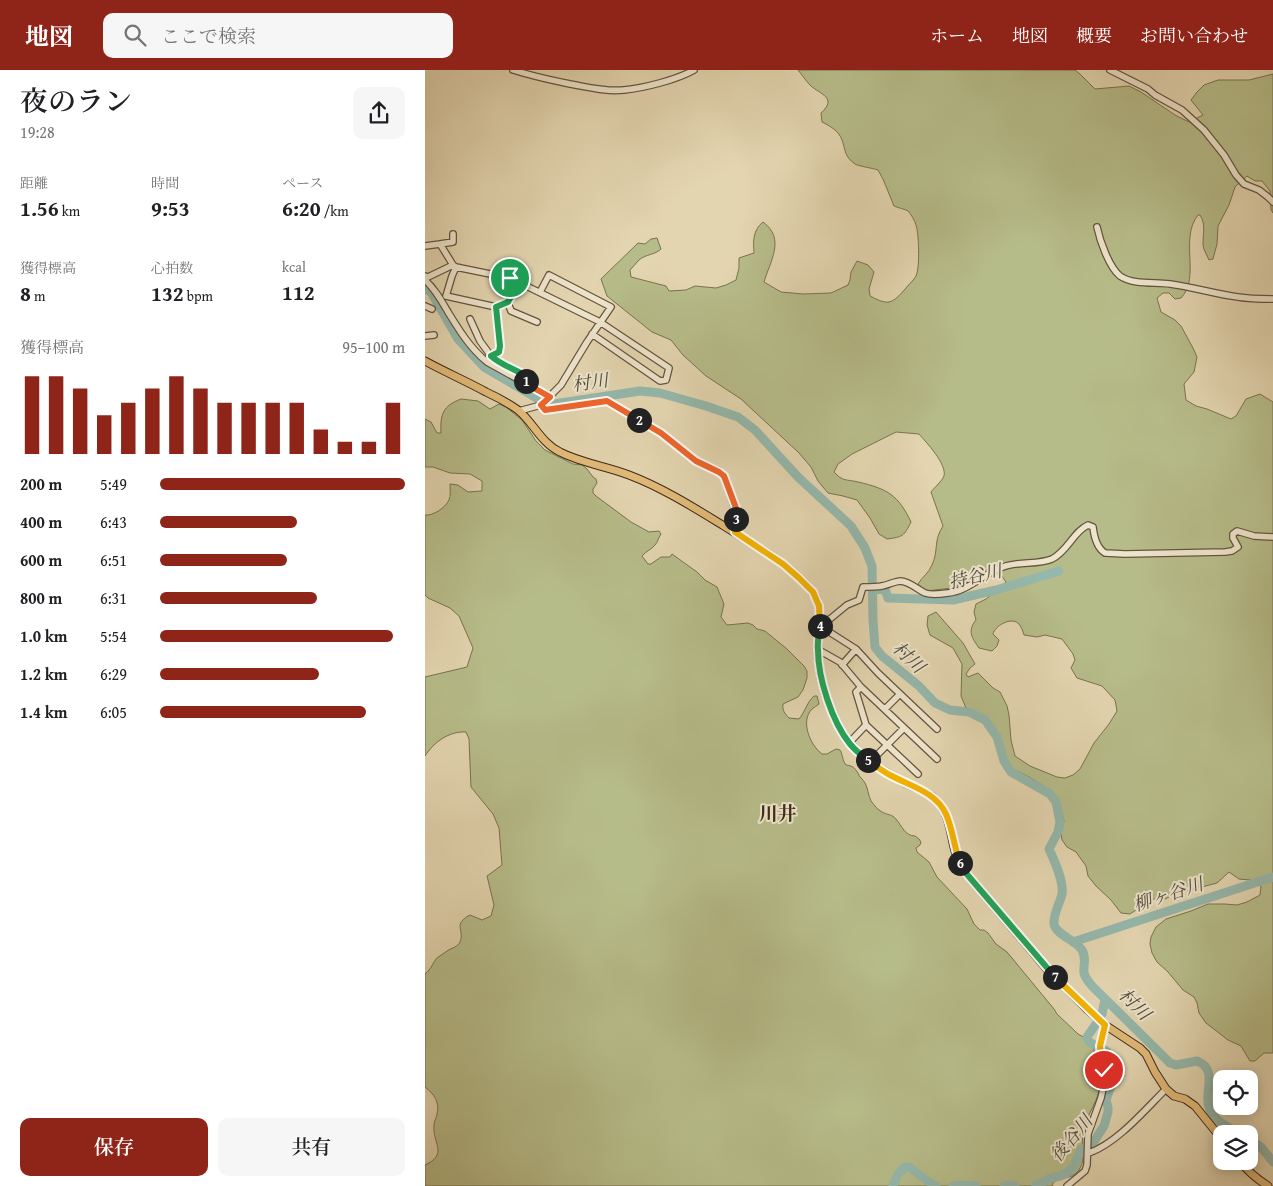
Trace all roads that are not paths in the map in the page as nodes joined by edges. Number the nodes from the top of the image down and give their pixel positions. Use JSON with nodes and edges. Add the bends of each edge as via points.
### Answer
{"nodes":[{"id":1,"x":513,"y":70,"type":"edge"},
{"id":2,"x":694,"y":70,"type":"edge"},
{"id":3,"x":1110,"y":70,"type":"edge"},
{"id":4,"x":1273,"y":202,"type":"edge"},
{"id":5,"x":1097,"y":227,"type":"dead end"},
{"id":6,"x":453,"y":234,"type":"dead end"},
{"id":7,"x":440,"y":244,"type":"junction"},
{"id":8,"x":425,"y":246,"type":"edge"},
{"id":9,"x":454,"y":266,"type":"junction"},
{"id":10,"x":425,"y":278,"type":"edge"},
{"id":11,"x":519,"y":282,"type":"junction"},
{"id":12,"x":540,"y":292,"type":"junction"},
{"id":13,"x":1273,"y":299,"type":"edge"},
{"id":14,"x":508,"y":302,"type":"junction"},
{"id":15,"x":425,"y":306,"type":"edge"},
{"id":16,"x":496,"y":307,"type":"junction"},
{"id":17,"x":432,"y":309,"type":"dead end"},
{"id":18,"x":470,"y":319,"type":"dead end"},
{"id":19,"x":537,"y":322,"type":"dead end"},
{"id":20,"x":601,"y":322,"type":"junction"},
{"id":21,"x":592,"y":334,"type":"junction"},
{"id":22,"x":434,"y":335,"type":"dead end"},
{"id":23,"x":425,"y":336,"type":"edge"},
{"id":24,"x":491,"y":356,"type":"junction"},
{"id":25,"x":425,"y":362,"type":"edge"},
{"id":26,"x":525,"y":383,"type":"junction"},
{"id":27,"x":549,"y":398,"type":"junction"},
{"id":28,"x":541,"y":405,"type":"junction"},
{"id":29,"x":519,"y":410,"type":"junction"},
{"id":30,"x":735,"y":532,"type":"junction"},
{"id":31,"x":1273,"y":537,"type":"edge"},
{"id":32,"x":820,"y":624,"type":"junction"},
{"id":33,"x":817,"y":649,"type":"junction"},
{"id":34,"x":856,"y":650,"type":"junction"},
{"id":35,"x":842,"y":665,"type":"junction"},
{"id":36,"x":861,"y":687,"type":"junction"},
{"id":37,"x":900,"y":694,"type":"junction"},
{"id":38,"x":885,"y":709,"type":"junction"},
{"id":39,"x":866,"y":725,"type":"junction"},
{"id":40,"x":904,"y":728,"type":"junction"},
{"id":41,"x":937,"y":729,"type":"dead end"},
{"id":42,"x":849,"y":742,"type":"junction"},
{"id":43,"x":888,"y":745,"type":"junction"},
{"id":44,"x":937,"y":759,"type":"dead end"},
{"id":45,"x":870,"y":762,"type":"junction"},
{"id":46,"x":918,"y":774,"type":"dead end"},
{"id":47,"x":1105,"y":1025,"type":"junction"},
{"id":48,"x":1165,"y":1089,"type":"junction"},
{"id":49,"x":1213,"y":1128,"type":"edge"},
{"id":50,"x":1089,"y":1154,"type":"junction"},
{"id":51,"x":1247,"y":1170,"type":"edge"},
{"id":52,"x":1067,"y":1186,"type":"edge"},
{"id":53,"x":1268,"y":1186,"type":"edge"}],
"edges":[{"from":1,"to":2,"type":"street","via":[[540,78],[622,91]]},
{"from":3,"to":4,"type":"street","via":[[1182,110],[1204,130],[1244,184],[1259,190]]},
{"from":5,"to":13,"type":"street","via":[[1111,265],[1123,277],[1238,297]]},
{"from":6,"to":7,"type":"street","via":[[453,242]]},
{"from":7,"to":8,"type":"street"},
{"from":7,"to":9,"type":"street"},
{"from":9,"to":10,"type":"street"},
{"from":9,"to":11,"type":"street"},
{"from":9,"to":16,"type":"street","via":[[446,296]]},
{"from":10,"to":26,"type":"street","via":[[472,349],[487,362]]},
{"from":11,"to":12,"type":"street"},
{"from":11,"to":14,"type":"street"},
{"from":12,"to":20,"type":"street"},
{"from":12,"to":20,"type":"street","via":[[549,275],[611,307]]},
{"from":14,"to":16,"type":"street"},
{"from":14,"to":19,"type":"street","via":[[511,311]]},
{"from":15,"to":17,"type":"street"},
{"from":16,"to":24,"type":"street","via":[[500,346],[499,352]]},
{"from":18,"to":24,"type":"street","via":[[480,342]]},
{"from":20,"to":21,"type":"street"},
{"from":20,"to":21,"type":"street","via":[[669,368],[666,380],[660,381]]},
{"from":21,"to":27,"type":"street","via":[[561,385]]},
{"from":22,"to":23,"type":"street"},
{"from":24,"to":26,"type":"street","via":[[529,377]]},
{"from":25,"to":29,"type":"main road"},
{"from":26,"to":27,"type":"street"},
{"from":27,"to":28,"type":"street"},
{"from":28,"to":29,"type":"street"},
{"from":28,"to":30,"type":"street","via":[[545,410],[607,401],[661,433],[696,461],[724,476],[737,515]]},
{"from":29,"to":30,"type":"main road","via":[[558,451],[656,486]]},
{"from":30,"to":32,"type":"main road","via":[[783,564],[813,592],[819,606]]},
{"from":31,"to":32,"type":"street","via":[[1237,531],[1233,538],[1238,547],[1225,552],[1105,553],[1099,548],[1092,525],[1088,525],[1051,559],[1002,567],[967,587],[948,593],[927,594],[900,581],[863,587],[859,600]]},
{"from":32,"to":33,"type":"main road"},
{"from":32,"to":34,"type":"street"},
{"from":33,"to":35,"type":"street"},
{"from":33,"to":42,"type":"main road","via":[[823,686],[839,728]]},
{"from":34,"to":35,"type":"street"},
{"from":34,"to":37,"type":"street"},
{"from":35,"to":36,"type":"street"},
{"from":36,"to":38,"type":"street"},
{"from":36,"to":39,"type":"street","via":[[856,692]]},
{"from":37,"to":38,"type":"street"},
{"from":37,"to":41,"type":"street"},
{"from":38,"to":40,"type":"street"},
{"from":39,"to":42,"type":"street"},
{"from":39,"to":43,"type":"street"},
{"from":40,"to":43,"type":"street"},
{"from":40,"to":44,"type":"street"},
{"from":42,"to":45,"type":"main road"},
{"from":43,"to":45,"type":"street"},
{"from":43,"to":46,"type":"street"},
{"from":45,"to":47,"type":"main road","via":[[936,799],[949,820],[955,849],[965,872],[1047,969]]},
{"from":47,"to":48,"type":"main road","via":[[1140,1048]]},
{"from":47,"to":50,"type":"street","via":[[1100,1046],[1104,1090],[1089,1134]]},
{"from":48,"to":49,"type":"main road","via":[[1195,1106]]},
{"from":48,"to":50,"type":"street","via":[[1121,1134]]},
{"from":50,"to":52,"type":"street","via":[[1085,1171]]},
{"from":51,"to":53,"type":"main road"}]}
